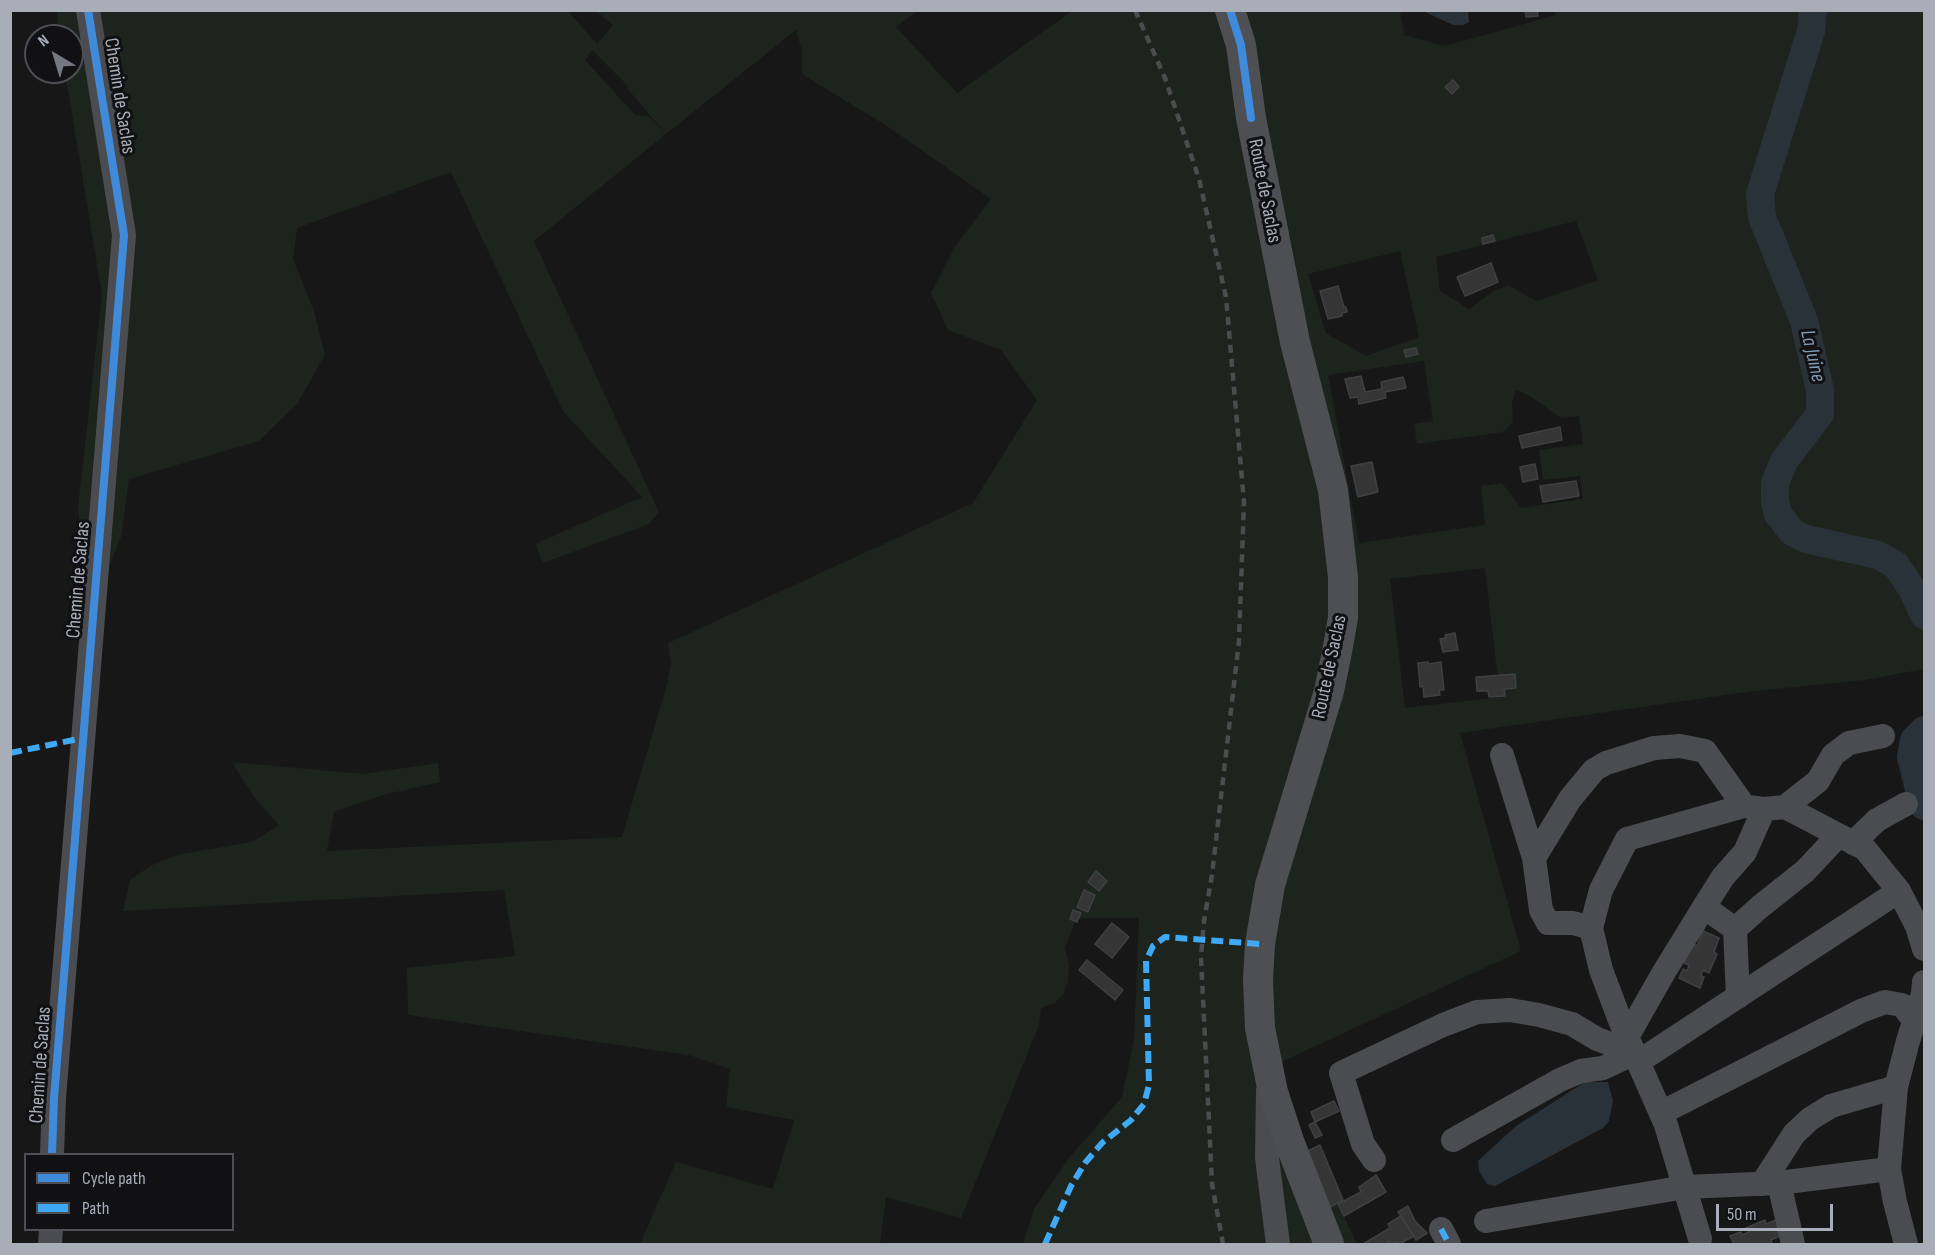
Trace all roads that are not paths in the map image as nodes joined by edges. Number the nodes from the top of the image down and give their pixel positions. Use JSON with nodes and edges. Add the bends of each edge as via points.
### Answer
{"nodes":[{"id":1,"x":88,"y":10,"type":"edge"},
{"id":2,"x":1211,"y":10,"type":"edge"},
{"id":3,"x":1230,"y":10,"type":"edge"},
{"id":4,"x":1251,"y":118,"type":"junction"},
{"id":5,"x":1883,"y":736,"type":"dead end"},
{"id":6,"x":1502,"y":755,"type":"dead end"},
{"id":7,"x":1906,"y":804,"type":"dead end"},
{"id":8,"x":1764,"y":808,"type":"junction"},
{"id":9,"x":1845,"y":840,"type":"junction"},
{"id":10,"x":1534,"y":858,"type":"junction"},
{"id":11,"x":1899,"y":891,"type":"junction"},
{"id":12,"x":1704,"y":907,"type":"junction"},
{"id":13,"x":1591,"y":928,"type":"junction"},
{"id":14,"x":1735,"y":929,"type":"junction"},
{"id":15,"x":1924,"y":949,"type":"edge"},
{"id":16,"x":1924,"y":982,"type":"edge"},
{"id":17,"x":1738,"y":997,"type":"junction"},
{"id":18,"x":1914,"y":1020,"type":"junction"},
{"id":19,"x":1633,"y":1051,"type":"junction"},
{"id":20,"x":1268,"y":1070,"type":"junction"},
{"id":21,"x":1896,"y":1087,"type":"junction"},
{"id":22,"x":1661,"y":1113,"type":"junction"},
{"id":23,"x":1453,"y":1140,"type":"dead end"},
{"id":24,"x":52,"y":1153,"type":"edge"},
{"id":25,"x":1374,"y":1160,"type":"dead end"},
{"id":26,"x":1889,"y":1169,"type":"junction"},
{"id":27,"x":1771,"y":1184,"type":"junction"},
{"id":28,"x":1685,"y":1187,"type":"junction"},
{"id":29,"x":1486,"y":1221,"type":"dead end"},
{"id":30,"x":1908,"y":1242,"type":"edge"},
{"id":31,"x":1696,"y":1243,"type":"edge"},
{"id":32,"x":1329,"y":1244,"type":"edge"},
{"id":33,"x":1278,"y":1245,"type":"edge"},
{"id":34,"x":1793,"y":1245,"type":"edge"}],
"edges":[{"from":1,"to":24,"type":"street","name":"Chemin de Saclas","via":[[124,235]]},
{"from":2,"to":4,"type":"main road","name":"Route de Saclas"},
{"from":3,"to":4,"type":"main road","name":"Route de Saclas","via":[[1241,45]]},
{"from":4,"to":20,"type":"main road","name":"Route de Saclas","via":[[1294,342],[1333,490],[1343,577],[1338,652],[1270,885],[1260,944],[1260,1028]]},
{"from":5,"to":8,"type":"street","via":[[1849,743],[1833,754],[1818,781]]},
{"from":6,"to":10,"type":"street"},
{"from":7,"to":9,"type":"street"},
{"from":8,"to":9,"type":"street"},
{"from":8,"to":10,"type":"street","via":[[1706,751],[1680,746],[1654,748],[1606,762],[1594,770],[1570,799]]},
{"from":8,"to":12,"type":"street","via":[[1745,852]]},
{"from":8,"to":13,"type":"street","via":[[1627,839],[1601,890]]},
{"from":9,"to":11,"type":"street","via":[[1865,849]]},
{"from":9,"to":14,"type":"street"},
{"from":10,"to":13,"type":"street","via":[[1541,910],[1548,923]]},
{"from":11,"to":15,"type":"street"},
{"from":11,"to":17,"type":"street"},
{"from":12,"to":14,"type":"street"},
{"from":12,"to":19,"type":"street","via":[[1664,972]]},
{"from":13,"to":19,"type":"street","via":[[1601,970]]},
{"from":14,"to":17,"type":"street"},
{"from":16,"to":18,"type":"street"},
{"from":17,"to":19,"type":"street"},
{"from":18,"to":21,"type":"street"},
{"from":18,"to":22,"type":"street","via":[[1902,1005],[1885,1002]]},
{"from":19,"to":22,"type":"street"},
{"from":19,"to":23,"type":"street","via":[[1603,1068],[1581,1071],[1560,1080]]},
{"from":19,"to":25,"type":"street","via":[[1597,1039],[1572,1024],[1510,1010],[1477,1012],[1443,1025],[1341,1073],[1363,1144]]},
{"from":20,"to":32,"type":"main road","name":"Route de Saclas","via":[[1289,1141]]},
{"from":20,"to":33,"type":"street","via":[[1268,1158]]},
{"from":21,"to":26,"type":"street"},
{"from":21,"to":27,"type":"street","via":[[1831,1106],[1810,1119],[1794,1134]]},
{"from":22,"to":28,"type":"street"},
{"from":26,"to":27,"type":"street"},
{"from":26,"to":30,"type":"street"},
{"from":27,"to":28,"type":"street"},
{"from":27,"to":34,"type":"street"},
{"from":28,"to":29,"type":"street"},
{"from":28,"to":31,"type":"street"}]}
